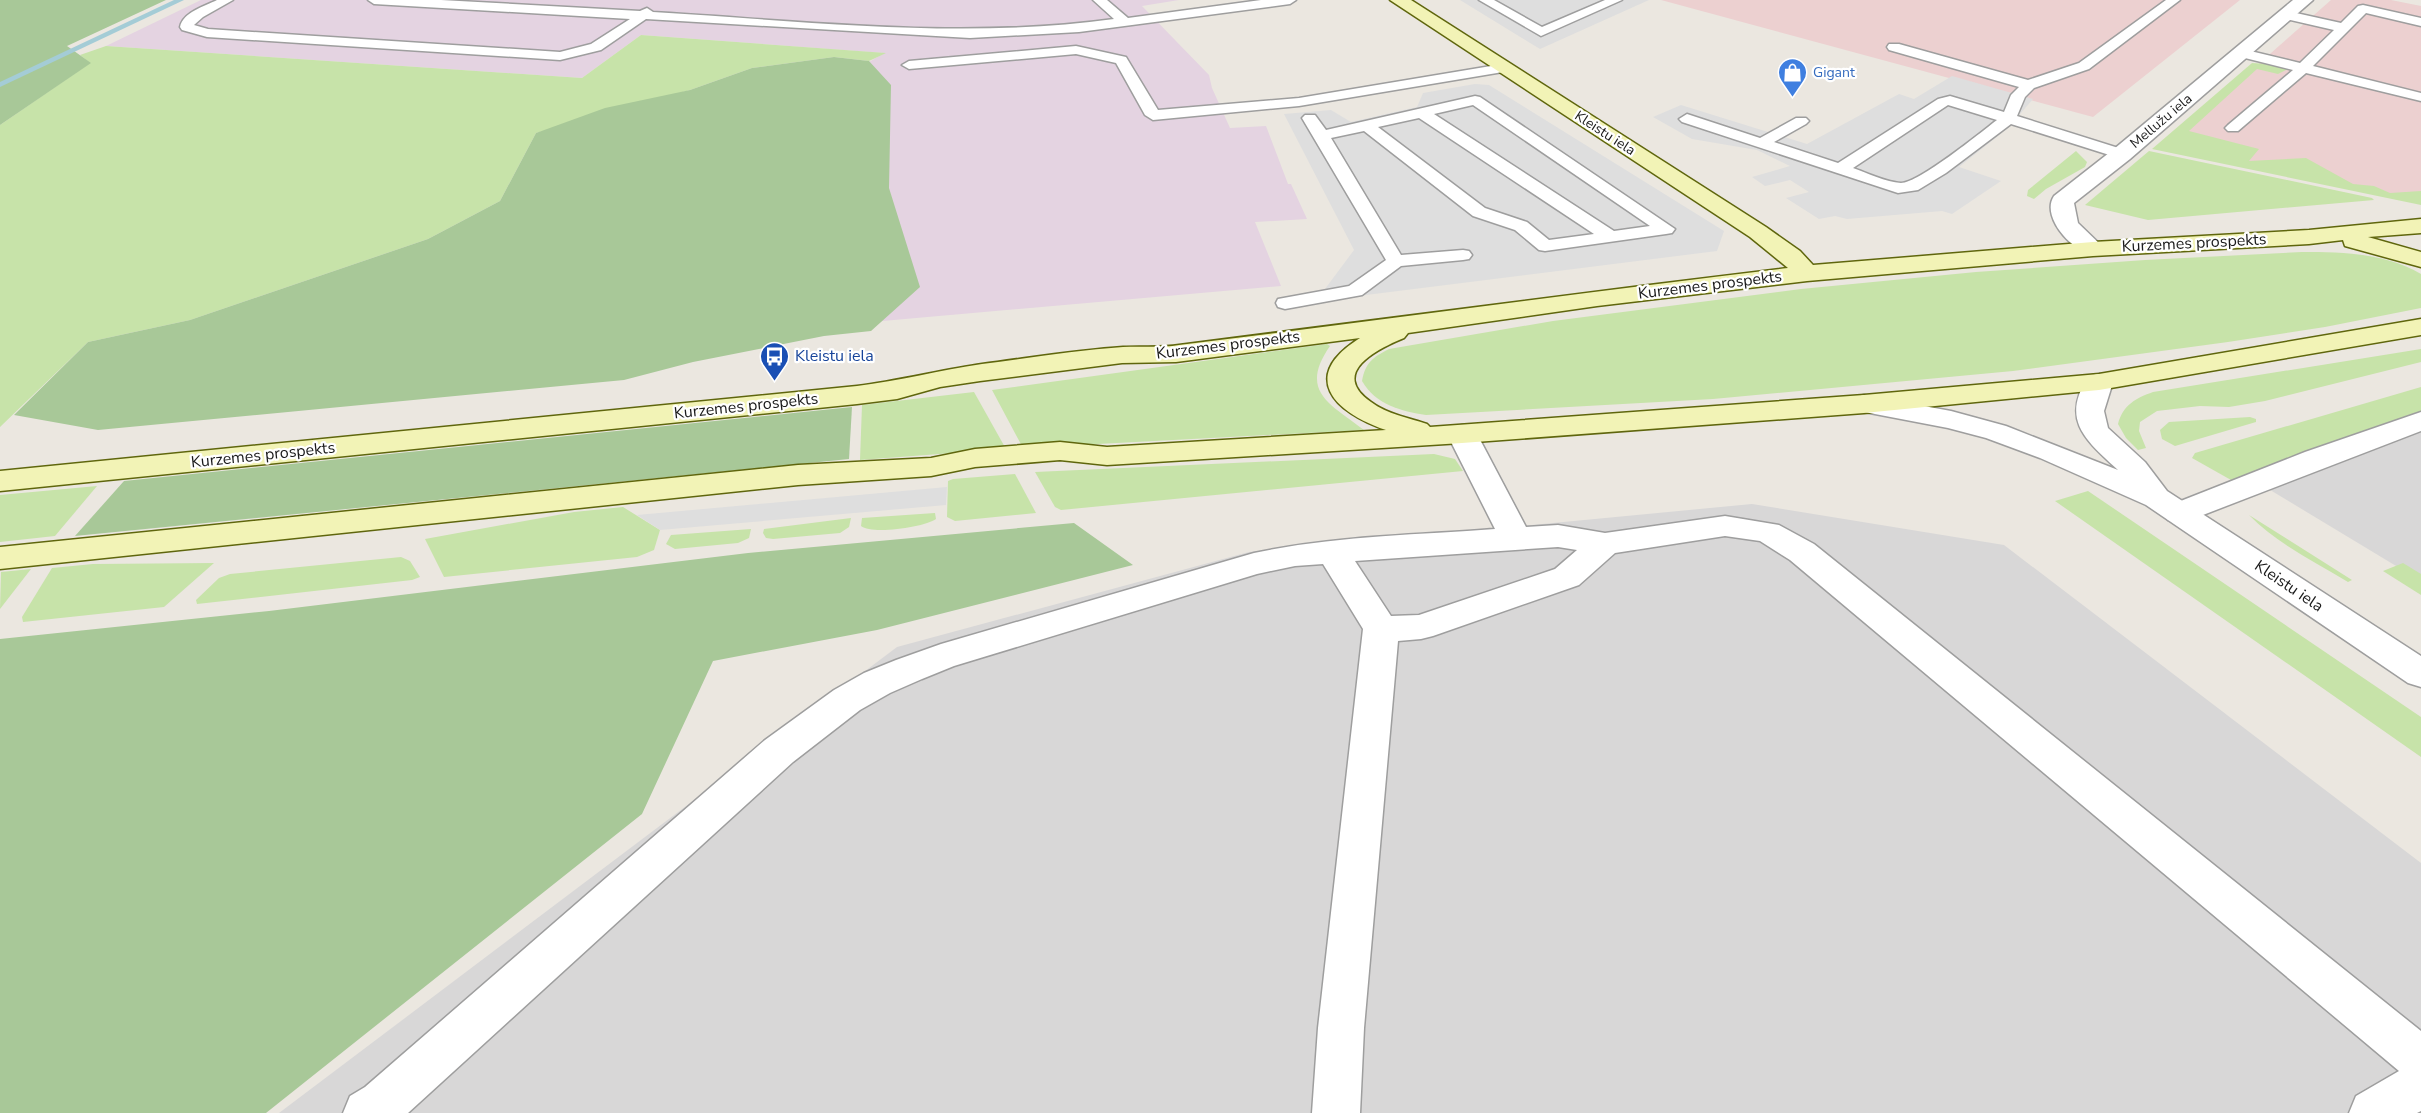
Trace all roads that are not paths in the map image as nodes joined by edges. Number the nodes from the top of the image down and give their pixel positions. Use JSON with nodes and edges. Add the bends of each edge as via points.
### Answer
{"nodes":[{"id":1,"x":227,"y":0,"type":"edge"},
{"id":2,"x":374,"y":0,"type":"edge"},
{"id":3,"x":663,"y":0,"type":"edge"},
{"id":4,"x":1099,"y":0,"type":"edge"},
{"id":5,"x":1290,"y":0,"type":"edge"},
{"id":6,"x":1399,"y":0,"type":"edge"},
{"id":7,"x":1485,"y":0,"type":"edge"},
{"id":8,"x":1616,"y":0,"type":"edge"},
{"id":9,"x":2174,"y":0,"type":"edge"},
{"id":10,"x":2304,"y":0,"type":"edge"},
{"id":11,"x":2287,"y":15,"type":"junction"},
{"id":12,"x":642,"y":16,"type":"junction"},
{"id":13,"x":1125,"y":22,"type":"junction"},
{"id":14,"x":2421,"y":22,"type":"edge"},
{"id":15,"x":2344,"y":28,"type":"junction"},
{"id":16,"x":1894,"y":46,"type":"dead end"},
{"id":17,"x":2242,"y":52,"type":"junction"},
{"id":18,"x":909,"y":65,"type":"dead end"},
{"id":19,"x":1503,"y":68,"type":"junction"},
{"id":20,"x":2303,"y":68,"type":"junction"},
{"id":21,"x":2029,"y":85,"type":"junction"},
{"id":22,"x":1374,"y":90,"type":"junction"},
{"id":23,"x":2421,"y":97,"type":"edge"},
{"id":24,"x":1416,"y":115,"type":"junction"},
{"id":25,"x":1310,"y":118,"type":"dead end"},
{"id":26,"x":2009,"y":118,"type":"junction"},
{"id":27,"x":1687,"y":119,"type":"dead end"},
{"id":28,"x":1801,"y":121,"type":"dead end"},
{"id":29,"x":1367,"y":126,"type":"junction"},
{"id":30,"x":2233,"y":128,"type":"dead end"},
{"id":31,"x":1322,"y":136,"type":"junction"},
{"id":32,"x":1762,"y":143,"type":"junction"},
{"id":33,"x":2122,"y":154,"type":"junction"},
{"id":34,"x":1840,"y":169,"type":"junction"},
{"id":35,"x":2421,"y":226,"type":"edge"},
{"id":36,"x":1611,"y":237,"type":"junction"},
{"id":37,"x":2309,"y":237,"type":"junction"},
{"id":38,"x":2093,"y":249,"type":"junction"},
{"id":39,"x":1463,"y":255,"type":"dead end"},
{"id":40,"x":2421,"y":260,"type":"edge"},
{"id":41,"x":1396,"y":261,"type":"junction"},
{"id":42,"x":1807,"y":273,"type":"junction"},
{"id":43,"x":1285,"y":303,"type":"dead end"},
{"id":44,"x":1419,"y":324,"type":"junction"},
{"id":45,"x":2421,"y":327,"type":"edge"},
{"id":46,"x":2099,"y":382,"type":"junction"},
{"id":47,"x":1864,"y":404,"type":"junction"},
{"id":48,"x":2421,"y":421,"type":"edge"},
{"id":49,"x":1448,"y":435,"type":"junction"},
{"id":50,"x":0,"y":481,"type":"edge"},
{"id":51,"x":2168,"y":506,"type":"junction"},
{"id":52,"x":1516,"y":538,"type":"junction"},
{"id":53,"x":1605,"y":544,"type":"junction"},
{"id":54,"x":1331,"y":551,"type":"junction"},
{"id":55,"x":0,"y":558,"type":"edge"},
{"id":56,"x":1381,"y":629,"type":"junction"},
{"id":57,"x":2421,"y":674,"type":"edge"},
{"id":58,"x":2421,"y":1060,"type":"edge"},
{"id":59,"x":2421,"y":1084,"type":"edge"},
{"id":60,"x":367,"y":1113,"type":"edge"},
{"id":61,"x":1336,"y":1113,"type":"edge"},
{"id":62,"x":2373,"y":1113,"type":"edge"}],
"edges":[{"from":1,"to":12,"type":"lane","via":[[194,17],[187,27],[207,33],[560,56],[599,47]]},
{"from":2,"to":12,"type":"lane"},
{"from":3,"to":12,"type":"lane"},
{"from":4,"to":13,"type":"lane"},
{"from":5,"to":13,"type":"lane"},
{"from":6,"to":19,"type":"main road","name":"Kleistu iela"},
{"from":7,"to":8,"type":"lane","via":[[1541,32]]},
{"from":9,"to":21,"type":"lane","via":[[2084,66]]},
{"from":10,"to":11,"type":"street","name":"Mellužu iela"},
{"from":11,"to":15,"type":"lane"},
{"from":11,"to":17,"type":"street","name":"Mellužu iela"},
{"from":12,"to":13,"type":"lane","via":[[970,34]]},
{"from":14,"to":15,"type":"lane","via":[[2363,9]]},
{"from":15,"to":20,"type":"lane"},
{"from":16,"to":21,"type":"lane"},
{"from":17,"to":20,"type":"lane"},
{"from":17,"to":33,"type":"street","name":"Mellužu iela"},
{"from":18,"to":22,"type":"lane","via":[[1076,50],[1121,60],[1153,115],[1299,102]]},
{"from":19,"to":22,"type":"lane"},
{"from":19,"to":42,"type":"main road","name":"Kleistu iela","via":[[1758,232]]},
{"from":20,"to":23,"type":"lane"},
{"from":20,"to":30,"type":"lane"},
{"from":21,"to":26,"type":"lane","via":[[2018,95]]},
{"from":22,"to":24,"type":"lane"},
{"from":24,"to":29,"type":"lane"},
{"from":24,"to":36,"type":"lane"},
{"from":24,"to":36,"type":"lane","via":[[1475,100],[1666,230]]},
{"from":25,"to":31,"type":"lane"},
{"from":26,"to":33,"type":"lane"},
{"from":26,"to":34,"type":"lane","via":[[1961,102],[1943,102]]},
{"from":26,"to":34,"type":"lane","via":[[1912,187],[1898,188]]},
{"from":27,"to":32,"type":"lane"},
{"from":28,"to":32,"type":"lane"},
{"from":29,"to":31,"type":"lane"},
{"from":29,"to":36,"type":"lane","via":[[1479,212],[1521,226],[1545,246]]},
{"from":31,"to":41,"type":"lane"},
{"from":32,"to":34,"type":"lane"},
{"from":33,"to":38,"type":"street","name":"Mellužu iela","via":[[2062,201],[2061,215],[2066,224]]},
{"from":35,"to":37,"type":"main road","name":"Kurzemes prospekts"},
{"from":37,"to":38,"type":"main road","name":"Kurzemes prospekts"},
{"from":37,"to":40,"type":"main road","via":[[2366,242]]},
{"from":38,"to":42,"type":"main road","name":"Kurzemes prospekts"},
{"from":39,"to":41,"type":"lane"},
{"from":41,"to":43,"type":"lane","via":[[1355,291]]},
{"from":42,"to":44,"type":"main road","name":"Kurzemes prospekts"},
{"from":44,"to":49,"type":"main road","via":[[1374,339],[1346,360],[1340,379],[1346,394],[1377,417]]},
{"from":44,"to":50,"type":"main road","name":"Kurzemes prospekts","via":[[1176,354],[1122,355],[938,379],[857,395]]},
{"from":45,"to":46,"type":"main road"},
{"from":46,"to":47,"type":"main road"},
{"from":46,"to":51,"type":"street","name":"Kleistu iela","via":[[2091,398],[2089,416],[2098,437],[2131,465]]},
{"from":47,"to":49,"type":"main road"},
{"from":47,"to":51,"type":"street","name":"Kleistu iela","via":[[1996,432],[2051,452]]},
{"from":48,"to":51,"type":"street"},
{"from":49,"to":52,"type":"street"},
{"from":49,"to":55,"type":"main road","via":[[1107,456],[1060,451],[985,457],[931,467],[798,475]]},
{"from":51,"to":57,"type":"street","name":"Kleistu iela"},
{"from":52,"to":53,"type":"street","via":[[1558,536]]},
{"from":52,"to":54,"type":"street"},
{"from":53,"to":56,"type":"street","via":[[1567,577],[1421,627]]},
{"from":53,"to":58,"type":"street","via":[[1725,526],[1768,532],[1802,552]]},
{"from":54,"to":56,"type":"street"},
{"from":54,"to":60,"type":"street","via":[[1262,562],[953,654],[858,693],[779,751],[382,1104]]},
{"from":56,"to":61,"type":"street"},
{"from":59,"to":62,"type":"street"}]}
